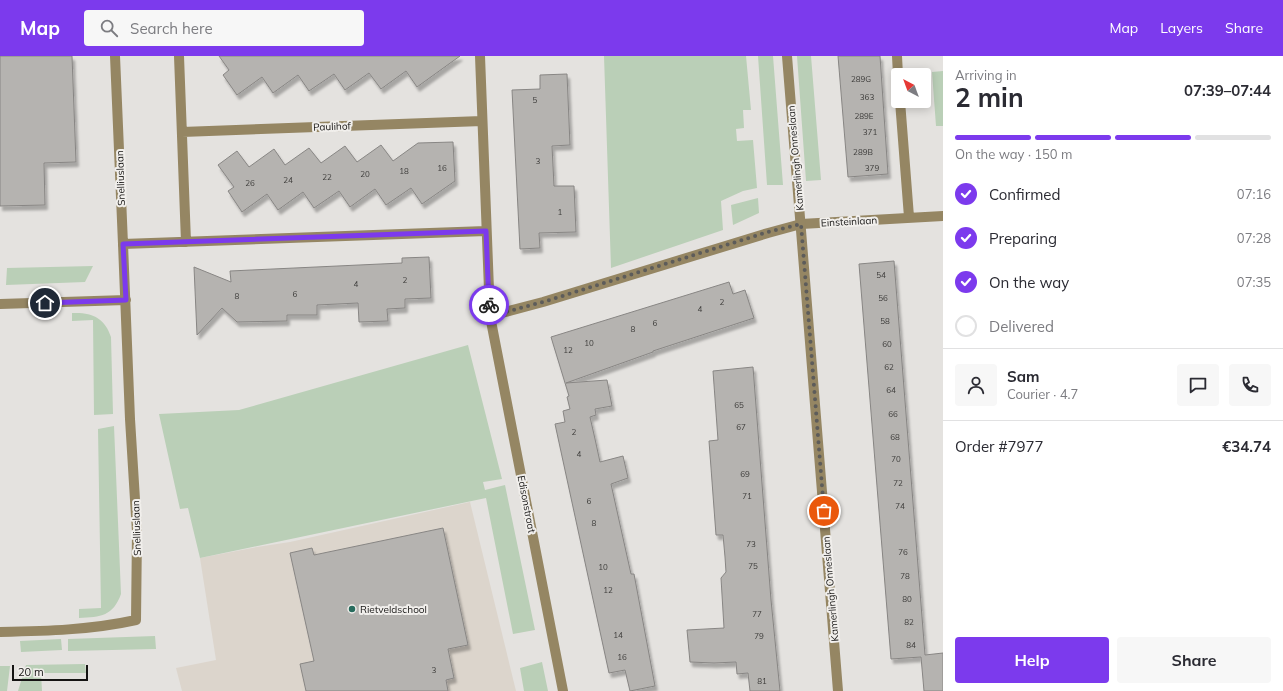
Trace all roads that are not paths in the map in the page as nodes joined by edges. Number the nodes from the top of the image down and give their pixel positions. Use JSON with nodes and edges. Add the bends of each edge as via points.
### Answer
{"nodes":[{"id":1,"x":115,"y":56,"type":"edge"},
{"id":2,"x":179,"y":56,"type":"edge"},
{"id":3,"x":480,"y":56,"type":"edge"},
{"id":4,"x":787,"y":56,"type":"edge"},
{"id":5,"x":897,"y":56,"type":"edge"},
{"id":6,"x":898,"y":68,"type":"edge"},
{"id":7,"x":901,"y":108,"type":"edge"},
{"id":8,"x":482,"y":121,"type":"junction"},
{"id":9,"x":182,"y":132,"type":"junction"},
{"id":10,"x":943,"y":216,"type":"edge"},
{"id":11,"x":909,"y":217,"type":"junction"},
{"id":12,"x":801,"y":224,"type":"junction"},
{"id":13,"x":486,"y":231,"type":"junction"},
{"id":14,"x":186,"y":242,"type":"junction"},
{"id":15,"x":123,"y":244,"type":"junction"},
{"id":16,"x":126,"y":300,"type":"junction"},
{"id":17,"x":0,"y":304,"type":"edge"},
{"id":18,"x":490,"y":316,"type":"junction"},
{"id":19,"x":0,"y":632,"type":"edge"},
{"id":20,"x":563,"y":691,"type":"edge"},
{"id":21,"x":838,"y":691,"type":"edge"}],
"edges":[{"from":1,"to":15,"type":"street","name":"Snelliuslaan"},
{"from":2,"to":9,"type":"street"},
{"from":3,"to":8,"type":"street"},
{"from":4,"to":12,"type":"street","name":"Kamerlingh Onneslaan"},
{"from":5,"to":6,"type":"street"},
{"from":7,"to":11,"type":"street"},
{"from":8,"to":9,"type":"street","name":"Paulihof"},
{"from":8,"to":13,"type":"street"},
{"from":9,"to":14,"type":"street"},
{"from":10,"to":11,"type":"street","name":"Einsteinlaan"},
{"from":11,"to":12,"type":"street","name":"Einsteinlaan"},
{"from":12,"to":18,"type":"street","name":"Einsteinlaan"},
{"from":12,"to":21,"type":"street","name":"Kamerlingh Onneslaan"},
{"from":13,"to":14,"type":"street"},
{"from":13,"to":18,"type":"street"},
{"from":14,"to":15,"type":"street"},
{"from":15,"to":16,"type":"street","name":"Snelliuslaan"},
{"from":16,"to":17,"type":"street"},
{"from":16,"to":19,"type":"street","name":"Snelliuslaan","via":[[137,532],[136,620],[71,630]]},
{"from":18,"to":20,"type":"street","name":"Edisonstraat"}]}
